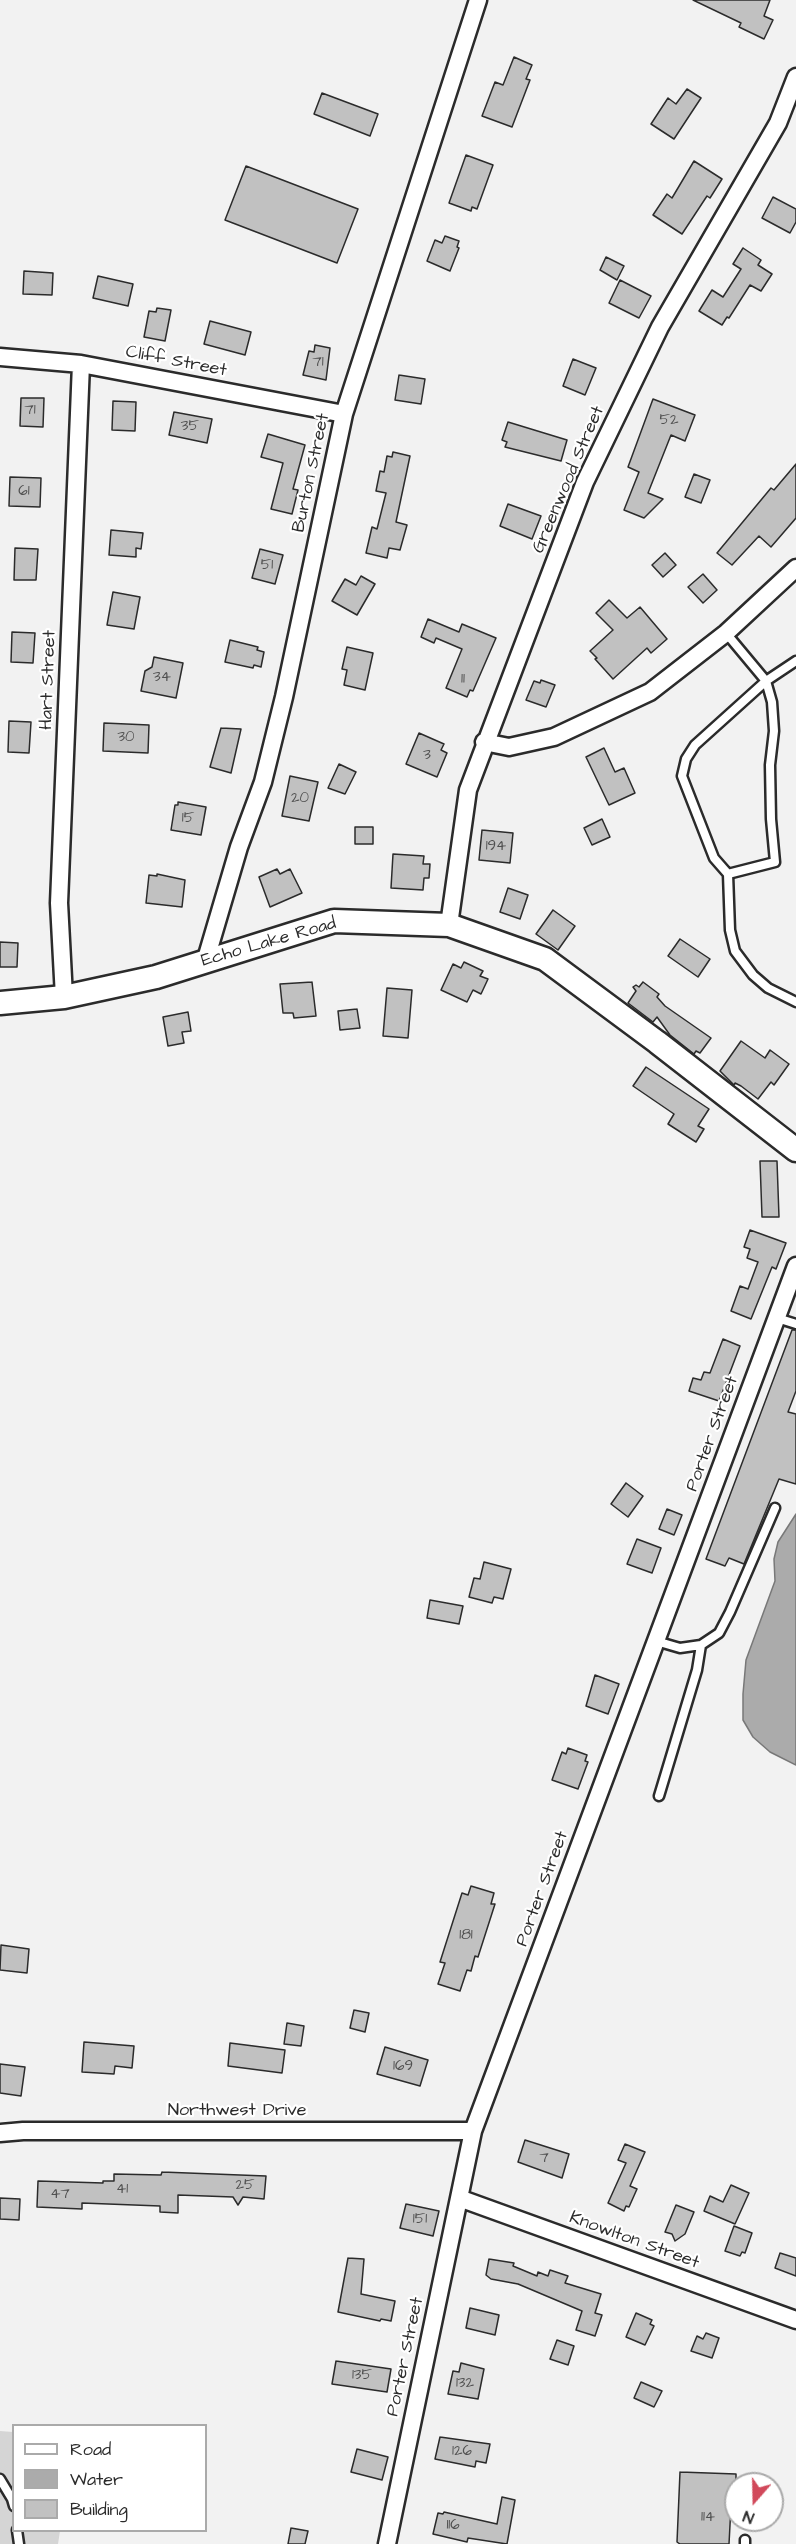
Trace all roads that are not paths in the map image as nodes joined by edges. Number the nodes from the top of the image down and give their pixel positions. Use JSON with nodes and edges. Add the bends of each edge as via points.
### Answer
{"nodes":[{"id":1,"x":478,"y":0,"type":"edge"},
{"id":2,"x":796,"y":77,"type":"edge"},
{"id":3,"x":0,"y":357,"type":"edge"},
{"id":4,"x":81,"y":364,"type":"junction"},
{"id":5,"x":344,"y":414,"type":"junction"},
{"id":6,"x":796,"y":568,"type":"edge"},
{"id":7,"x":726,"y":633,"type":"junction"},
{"id":8,"x":796,"y":661,"type":"edge"},
{"id":9,"x":766,"y":681,"type":"junction"},
{"id":10,"x":484,"y":742,"type":"junction"},
{"id":11,"x":728,"y":874,"type":"junction"},
{"id":12,"x":450,"y":925,"type":"junction"},
{"id":13,"x":206,"y":960,"type":"junction"},
{"id":14,"x":64,"y":997,"type":"junction"},
{"id":15,"x":796,"y":1002,"type":"edge"},
{"id":16,"x":0,"y":1003,"type":"edge"},
{"id":17,"x":796,"y":1150,"type":"edge"},
{"id":18,"x":796,"y":1266,"type":"edge"},
{"id":19,"x":777,"y":1318,"type":"junction"},
{"id":20,"x":796,"y":1324,"type":"edge"},
{"id":21,"x":775,"y":1508,"type":"dead end"},
{"id":22,"x":656,"y":1641,"type":"junction"},
{"id":23,"x":701,"y":1645,"type":"junction"},
{"id":24,"x":659,"y":1796,"type":"dead end"},
{"id":25,"x":474,"y":2132,"type":"junction"},
{"id":26,"x":0,"y":2133,"type":"edge"},
{"id":27,"x":459,"y":2198,"type":"junction"},
{"id":28,"x":796,"y":2320,"type":"edge"},
{"id":29,"x":0,"y":2479,"type":"edge"},
{"id":30,"x":12,"y":2499,"type":"edge"},
{"id":31,"x":387,"y":2544,"type":"edge"}],
"edges":[{"from":1,"to":5,"type":"street","name":"Burton Street"},
{"from":2,"to":10,"type":"street","name":"Greenwood Street","via":[[778,123],[660,327],[585,482]]},
{"from":3,"to":4,"type":"street","name":"Cliff Street"},
{"from":4,"to":5,"type":"street","name":"Cliff Street"},
{"from":4,"to":14,"type":"street","name":"Hart Street","via":[[60,903]]},
{"from":5,"to":13,"type":"street","name":"Burton Street","via":[[263,782],[239,847]]},
{"from":6,"to":7,"type":"street"},
{"from":7,"to":9,"type":"lane"},
{"from":7,"to":10,"type":"street","via":[[650,692],[554,737],[509,747]]},
{"from":8,"to":9,"type":"lane"},
{"from":9,"to":11,"type":"lane","via":[[774,730],[770,765],[775,862]]},
{"from":9,"to":11,"type":"lane","via":[[695,745],[682,776],[714,858]]},
{"from":10,"to":12,"type":"street","name":"Greenwood Street","via":[[468,790]]},
{"from":11,"to":15,"type":"lane","via":[[730,930],[735,951],[768,988]]},
{"from":12,"to":13,"type":"main road","name":"Echo Lake Road","via":[[334,921]]},
{"from":12,"to":17,"type":"main road","name":"Echo Lake Road","via":[[545,960]]},
{"from":13,"to":14,"type":"main road","name":"Echo Lake Road","via":[[156,977]]},
{"from":14,"to":16,"type":"main road","name":"Echo Lake Road"},
{"from":18,"to":19,"type":"street","name":"Porter Street"},
{"from":19,"to":20,"type":"lane"},
{"from":19,"to":22,"type":"street","name":"Porter Street"},
{"from":21,"to":23,"type":"lane","via":[[719,1633]]},
{"from":22,"to":23,"type":"lane","via":[[680,1648]]},
{"from":22,"to":25,"type":"street","name":"Porter Street"},
{"from":23,"to":24,"type":"lane"},
{"from":25,"to":26,"type":"street","name":"Northwest Drive"},
{"from":25,"to":27,"type":"street","name":"Porter Street"},
{"from":27,"to":28,"type":"street","name":"Knowlton Street"},
{"from":27,"to":31,"type":"street","name":"Porter Street"},
{"from":29,"to":30,"type":"lane"}]}
